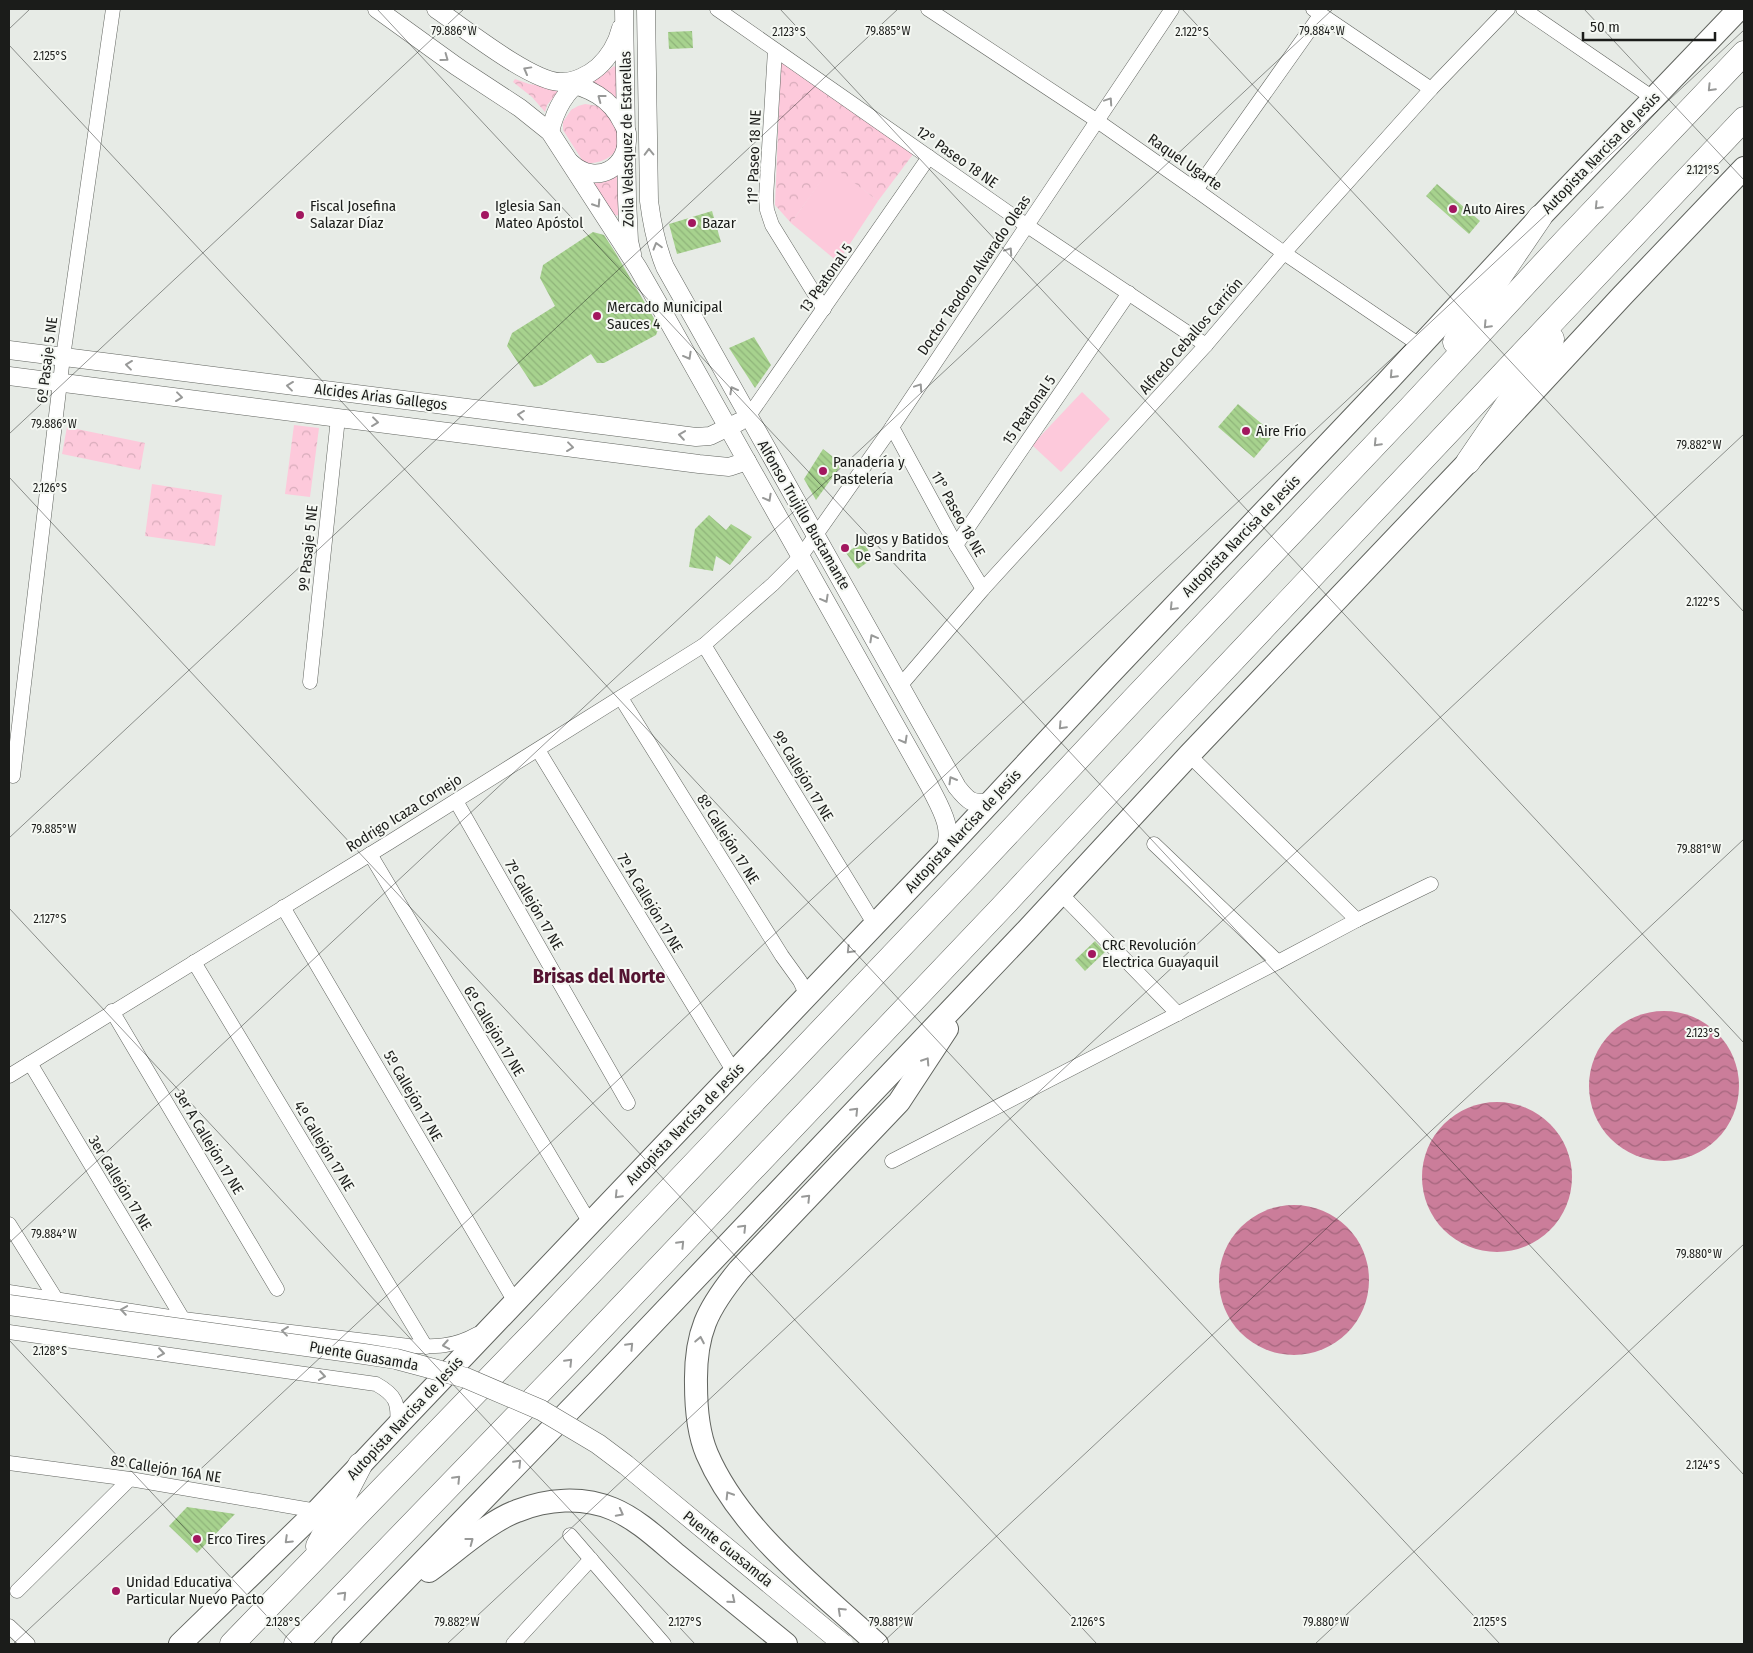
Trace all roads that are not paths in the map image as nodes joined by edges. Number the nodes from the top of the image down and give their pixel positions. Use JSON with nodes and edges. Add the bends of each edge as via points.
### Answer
{"nodes":[{"id":1,"x":113,"y":9,"type":"edge"},
{"id":2,"x":377,"y":9,"type":"edge"},
{"id":3,"x":436,"y":9,"type":"edge"},
{"id":4,"x":646,"y":9,"type":"edge"},
{"id":5,"x":716,"y":9,"type":"edge"},
{"id":6,"x":928,"y":9,"type":"edge"},
{"id":7,"x":1508,"y":9,"type":"edge"},
{"id":8,"x":1523,"y":9,"type":"edge"},
{"id":9,"x":1739,"y":9,"type":"edge"},
{"id":10,"x":1164,"y":11,"type":"edge"},
{"id":11,"x":624,"y":12,"type":"edge"},
{"id":12,"x":1317,"y":12,"type":"edge"},
{"id":13,"x":775,"y":50,"type":"junction"},
{"id":14,"x":1744,"y":53,"type":"edge"},
{"id":15,"x":568,"y":83,"type":"junction"},
{"id":16,"x":1431,"y":89,"type":"junction"},
{"id":17,"x":1653,"y":98,"type":"junction"},
{"id":18,"x":1744,"y":119,"type":"edge"},
{"id":19,"x":1096,"y":120,"type":"junction"},
{"id":20,"x":550,"y":132,"type":"junction"},
{"id":21,"x":627,"y":132,"type":"junction"},
{"id":22,"x":929,"y":157,"type":"junction"},
{"id":23,"x":570,"y":163,"type":"junction"},
{"id":24,"x":1744,"y":168,"type":"edge"},
{"id":25,"x":1196,"y":190,"type":"junction"},
{"id":26,"x":649,"y":200,"type":"joint"},
{"id":27,"x":1540,"y":217,"type":"junction"},
{"id":28,"x":1026,"y":225,"type":"junction"},
{"id":29,"x":1284,"y":253,"type":"junction"},
{"id":30,"x":638,"y":268,"type":"junction"},
{"id":31,"x":1598,"y":272,"type":"junction"},
{"id":32,"x":1129,"y":293,"type":"junction"},
{"id":33,"x":824,"y":309,"type":"junction"},
{"id":34,"x":1206,"y":344,"type":"junction"},
{"id":35,"x":1421,"y":346,"type":"junction"},
{"id":36,"x":9,"y":350,"type":"edge"},
{"id":37,"x":63,"y":357,"type":"junction"},
{"id":38,"x":9,"y":376,"type":"edge"},
{"id":39,"x":60,"y":382,"type":"junction"},
{"id":40,"x":1411,"y":407,"type":"junction"},
{"id":41,"x":748,"y":417,"type":"junction"},
{"id":42,"x":338,"y":418,"type":"junction"},
{"id":43,"x":892,"y":427,"type":"junction"},
{"id":44,"x":729,"y":428,"type":"junction"},
{"id":45,"x":747,"y":460,"type":"junction"},
{"id":46,"x":1468,"y":462,"type":"junction"},
{"id":47,"x":816,"y":535,"type":"junction"},
{"id":48,"x":956,"y":545,"type":"junction"},
{"id":49,"x":801,"y":556,"type":"junction"},
{"id":50,"x":983,"y":588,"type":"junction"},
{"id":51,"x":704,"y":645,"type":"junction"},
{"id":52,"x":310,"y":682,"type":"dead end"},
{"id":53,"x":900,"y":686,"type":"junction"},
{"id":54,"x":621,"y":698,"type":"junction"},
{"id":55,"x":538,"y":750,"type":"junction"},
{"id":56,"x":1189,"y":755,"type":"junction"},
{"id":57,"x":11,"y":776,"type":"edge"},
{"id":58,"x":456,"y":801,"type":"junction"},
{"id":59,"x":990,"y":802,"type":"junction"},
{"id":60,"x":1154,"y":844,"type":"dead end"},
{"id":61,"x":944,"y":852,"type":"junction"},
{"id":62,"x":370,"y":854,"type":"junction"},
{"id":63,"x":1431,"y":884,"type":"dead end"},
{"id":64,"x":1060,"y":894,"type":"junction"},
{"id":65,"x":283,"y":907,"type":"junction"},
{"id":66,"x":1357,"y":920,"type":"junction"},
{"id":67,"x":875,"y":925,"type":"junction"},
{"id":68,"x":194,"y":962,"type":"junction"},
{"id":69,"x":1278,"y":962,"type":"junction"},
{"id":70,"x":980,"y":979,"type":"junction"},
{"id":71,"x":807,"y":996,"type":"junction"},
{"id":72,"x":112,"y":1011,"type":"junction"},
{"id":73,"x":1178,"y":1014,"type":"junction"},
{"id":74,"x":30,"y":1063,"type":"junction"},
{"id":75,"x":734,"y":1072,"type":"junction"},
{"id":76,"x":9,"y":1076,"type":"edge"},
{"id":77,"x":628,"y":1103,"type":"dead end"},
{"id":78,"x":892,"y":1161,"type":"dead end"},
{"id":79,"x":9,"y":1224,"type":"edge"},
{"id":80,"x":590,"y":1224,"type":"junction"},
{"id":81,"x":277,"y":1289,"type":"dead end"},
{"id":82,"x":9,"y":1292,"type":"edge"},
{"id":83,"x":56,"y":1299,"type":"junction"},
{"id":84,"x":515,"y":1302,"type":"junction"},
{"id":85,"x":9,"y":1305,"type":"edge"},
{"id":86,"x":9,"y":1319,"type":"edge"},
{"id":87,"x":183,"y":1319,"type":"junction"},
{"id":88,"x":491,"y":1327,"type":"junction"},
{"id":89,"x":9,"y":1332,"type":"edge"},
{"id":90,"x":426,"y":1347,"type":"junction"},
{"id":91,"x":397,"y":1426,"type":"junction"},
{"id":92,"x":9,"y":1463,"type":"edge"},
{"id":93,"x":360,"y":1465,"type":"junction"},
{"id":94,"x":130,"y":1478,"type":"junction"},
{"id":95,"x":317,"y":1511,"type":"junction"},
{"id":96,"x":570,"y":1535,"type":"dead end"},
{"id":97,"x":591,"y":1559,"type":"junction"},
{"id":98,"x":307,"y":1569,"type":"junction"},
{"id":99,"x":17,"y":1591,"type":"dead end"},
{"id":100,"x":374,"y":1612,"type":"junction"},
{"id":101,"x":9,"y":1626,"type":"edge"},
{"id":102,"x":656,"y":1641,"type":"edge"},
{"id":103,"x":28,"y":1644,"type":"edge"},
{"id":104,"x":180,"y":1644,"type":"edge"},
{"id":105,"x":232,"y":1644,"type":"edge"},
{"id":106,"x":296,"y":1644,"type":"edge"},
{"id":107,"x":343,"y":1644,"type":"edge"},
{"id":108,"x":513,"y":1644,"type":"edge"},
{"id":109,"x":786,"y":1644,"type":"edge"},
{"id":110,"x":826,"y":1644,"type":"edge"},
{"id":111,"x":843,"y":1644,"type":"edge"},
{"id":112,"x":877,"y":1644,"type":"edge"}],
"edges":[{"from":1,"to":37,"type":"street","name":"6º Pasaje 5 NE"},
{"from":2,"to":20,"type":"street","one_way":true},
{"from":15,"to":3,"type":"street","one_way":true,"via":[[542,78],[520,66]]},
{"from":26,"to":4,"type":"street","name":"Zoila Velasquez de Estarellas","one_way":true},
{"from":5,"to":13,"type":"street","name":"12° Paseo 18 NE"},
{"from":6,"to":19,"type":"street","name":"Raquel Ugarte"},
{"from":7,"to":16,"type":"street","name":"Alfredo Ceballos Carrión"},
{"from":8,"to":17,"type":"street"},
{"from":9,"to":17,"type":"main road","name":"Autopista Narcisa de Jesús"},
{"from":19,"to":10,"type":"street","name":"Doctor Teodoro Alvarado Oleas","one_way":true},
{"from":11,"to":15,"type":"street","via":[[610,54],[591,73]]},
{"from":11,"to":21,"type":"street","name":"Zoila Velasquez de Estarellas"},
{"from":12,"to":16,"type":"street"},
{"from":12,"to":25,"type":"street"},
{"from":13,"to":22,"type":"street","name":"12° Paseo 18 NE"},
{"from":13,"to":33,"type":"street","name":"11° Paseo 18 NE","via":[[767,210],[772,226]]},
{"from":14,"to":40,"type":"highway","one_way":true},
{"from":15,"to":20,"type":"street"},
{"from":21,"to":15,"type":"street","one_way":true,"via":[[607,102],[590,90]]},
{"from":16,"to":29,"type":"street","name":"Alfredo Ceballos Carrión"},
{"from":17,"to":27,"type":"main road","name":"Autopista Narcisa de Jesús"},
{"from":18,"to":31,"type":"highway"},
{"from":19,"to":25,"type":"street","name":"Raquel Ugarte"},
{"from":19,"to":28,"type":"street","name":"Doctor Teodoro Alvarado Oleas"},
{"from":20,"to":23,"type":"street"},
{"from":21,"to":23,"type":"street","via":[[624,154],[610,170],[596,174],[582,172]]},
{"from":21,"to":30,"type":"street","name":"Zoila Velasquez de Estarellas","via":[[629,241]]},
{"from":22,"to":28,"type":"street","name":"12° Paseo 18 NE"},
{"from":22,"to":33,"type":"street","name":"13 Peatonal 5"},
{"from":23,"to":30,"type":"street","one_way":true},
{"from":24,"to":46,"type":"main road"},
{"from":25,"to":29,"type":"street","name":"Raquel Ugarte"},
{"from":41,"to":26,"type":"street","name":"Alfonso Trujillo Bustamante","one_way":true,"via":[[664,267],[653,232]]},
{"from":27,"to":35,"type":"main road","name":"Autopista Narcisa de Jesús"},
{"from":27,"to":40,"type":"highway"},
{"from":28,"to":32,"type":"street","name":"12° Paseo 18 NE"},
{"from":43,"to":28,"type":"street","name":"Doctor Teodoro Alvarado Oleas","one_way":true},
{"from":29,"to":34,"type":"street","name":"Alfredo Ceballos Carrión"},
{"from":29,"to":35,"type":"street","name":"Raquel Ugarte"},
{"from":30,"to":44,"type":"street","name":"Alfonso Trujillo Bustamante","one_way":true},
{"from":31,"to":46,"type":"highway"},
{"from":106,"to":31,"type":"highway","one_way":true,"via":[[989,921]]},
{"from":32,"to":34,"type":"street","name":"12° Paseo 18 NE"},
{"from":32,"to":48,"type":"street","name":"15 Peatonal 5"},
{"from":33,"to":41,"type":"street","name":"13 Peatonal 5"},
{"from":34,"to":50,"type":"street","name":"Alfredo Ceballos Carrión"},
{"from":35,"to":59,"type":"main road","name":"Autopista Narcisa de Jesús","one_way":true},
{"from":36,"to":37,"type":"street","name":"Alcides Arias Gallegos"},
{"from":37,"to":39,"type":"street","name":"6º Pasaje 5 NE"},
{"from":44,"to":37,"type":"street","name":"Alcides Arias Gallegos","one_way":true,"via":[[710,436],[696,437]]},
{"from":38,"to":39,"type":"street","name":"Alcides Arias Gallegos"},
{"from":39,"to":42,"type":"street","name":"Alcides Arias Gallegos","one_way":true},
{"from":39,"to":57,"type":"street","name":"6º Pasaje 5 NE"},
{"from":40,"to":98,"type":"highway","one_way":true,"via":[[956,890]]},
{"from":41,"to":44,"type":"street","name":"Alcides Arias Gallegos"},
{"from":41,"to":47,"type":"street","name":"Alfonso Trujillo Bustamante"},
{"from":42,"to":45,"type":"street","name":"Alcides Arias Gallegos","one_way":true,"via":[[729,467]]},
{"from":42,"to":52,"type":"street","name":"9º Pasaje 5 NE"},
{"from":43,"to":47,"type":"street","name":"Doctor Teodoro Alvarado Oleas"},
{"from":43,"to":48,"type":"street","name":"11° Paseo 18 NE"},
{"from":44,"to":45,"type":"street","name":"Alfonso Trujillo Bustamante"},
{"from":45,"to":49,"type":"street","name":"Alfonso Trujillo Bustamante","one_way":true},
{"from":46,"to":56,"type":"main road"},
{"from":47,"to":49,"type":"street","name":"Doctor Teodoro Alvarado Oleas"},
{"from":53,"to":47,"type":"street","name":"Alfonso Trujillo Bustamante","one_way":true},
{"from":48,"to":50,"type":"street","name":"11° Paseo 18 NE"},
{"from":49,"to":51,"type":"street","name":"Rodrigo Icaza Cornejo"},
{"from":49,"to":61,"type":"street","name":"Alfonso Trujillo Bustamante","one_way":true,"via":[[929,784],[947,824],[948,843]]},
{"from":50,"to":53,"type":"street","name":"Alfredo Ceballos Carrión"},
{"from":51,"to":54,"type":"street","name":"Rodrigo Icaza Cornejo"},
{"from":51,"to":67,"type":"street","name":"9º Callejón 17 NE"},
{"from":59,"to":53,"type":"street","name":"Alfonso Trujillo Bustamante","one_way":true,"via":[[973,803],[957,787]]},
{"from":54,"to":55,"type":"street","name":"Rodrigo Icaza Cornejo"},
{"from":54,"to":71,"type":"street","name":"8º Callejón 17 NE"},
{"from":55,"to":58,"type":"street","name":"Rodrigo Icaza Cornejo"},
{"from":55,"to":75,"type":"street","name":"7º A Callejón 17 NE"},
{"from":56,"to":64,"type":"main road"},
{"from":56,"to":66,"type":"street"},
{"from":58,"to":62,"type":"street","name":"Rodrigo Icaza Cornejo"},
{"from":58,"to":77,"type":"street","name":"7º Callejón 17 NE"},
{"from":59,"to":61,"type":"main road","name":"Autopista Narcisa de Jesús"},
{"from":60,"to":69,"type":"street"},
{"from":61,"to":67,"type":"main road","name":"Autopista Narcisa de Jesús"},
{"from":62,"to":65,"type":"street","name":"Rodrigo Icaza Cornejo"},
{"from":62,"to":80,"type":"street","name":"6º Callejón 17 NE"},
{"from":63,"to":66,"type":"street"},
{"from":64,"to":70,"type":"main road"},
{"from":64,"to":73,"type":"street"},
{"from":65,"to":68,"type":"street","name":"Rodrigo Icaza Cornejo"},
{"from":65,"to":84,"type":"street","name":"5º Callejón 17 NE"},
{"from":66,"to":69,"type":"street"},
{"from":67,"to":71,"type":"main road","name":"Autopista Narcisa de Jesús","one_way":true},
{"from":68,"to":72,"type":"street","name":"Rodrigo Icaza Cornejo"},
{"from":68,"to":90,"type":"street","name":"4º Callejón 17 NE"},
{"from":69,"to":73,"type":"street"},
{"from":100,"to":70,"type":"main road","one_way":true},
{"from":112,"to":70,"type":"main road","one_way":true,"via":[[775,1550],[730,1498],[706,1453],[700,1429],[696,1393],[700,1333],[719,1294],[745,1263],[899,1102]]},
{"from":71,"to":75,"type":"main road","name":"Autopista Narcisa de Jesús"},
{"from":72,"to":74,"type":"street","name":"Rodrigo Icaza Cornejo"},
{"from":72,"to":81,"type":"street","name":"3er A Callejón 17 NE"},
{"from":73,"to":78,"type":"street"},
{"from":74,"to":76,"type":"street","name":"Rodrigo Icaza Cornejo"},
{"from":74,"to":87,"type":"street","name":"3er Callejón 17 NE"},
{"from":75,"to":80,"type":"main road","name":"Autopista Narcisa de Jesús","one_way":true},
{"from":79,"to":83,"type":"street"},
{"from":80,"to":84,"type":"main road","name":"Autopista Narcisa de Jesús"},
{"from":82,"to":83,"type":"street"},
{"from":87,"to":83,"type":"street","one_way":true},
{"from":84,"to":88,"type":"main road","name":"Autopista Narcisa de Jesús"},
{"from":85,"to":111,"type":"main road","name":"Puente Guasamda","bridge":true,"via":[[396,1359],[466,1378],[541,1410],[612,1455]]},
{"from":86,"to":110,"type":"main road","name":"Puente Guasamda","via":[[365,1366],[433,1380],[500,1404],[537,1421],[599,1458]]},
{"from":90,"to":87,"type":"street","one_way":true},
{"from":88,"to":90,"type":"street","one_way":true,"via":[[462,1342]]},
{"from":88,"to":91,"type":"main road","name":"Autopista Narcisa de Jesús"},
{"from":89,"to":91,"type":"street","one_way":true,"via":[[376,1384],[393,1396],[397,1404]]},
{"from":91,"to":93,"type":"main road","name":"Autopista Narcisa de Jesús"},
{"from":92,"to":94,"type":"street","name":"8º Callejón 16A NE"},
{"from":93,"to":95,"type":"main road","name":"Autopista Narcisa de Jesús"},
{"from":93,"to":98,"type":"highway"},
{"from":94,"to":95,"type":"street","name":"8º Callejón 16A NE"},
{"from":94,"to":99,"type":"street"},
{"from":95,"to":104,"type":"main road","name":"Autopista Narcisa de Jesús","one_way":true},
{"from":96,"to":97,"type":"street"},
{"from":97,"to":102,"type":"street"},
{"from":97,"to":108,"type":"street"},
{"from":98,"to":105,"type":"highway"},
{"from":100,"to":107,"type":"main road"},
{"from":100,"to":109,"type":"main road","one_way":true,"via":[[515,1511],[550,1501],[582,1502],[613,1509],[642,1527]]},
{"from":101,"to":103,"type":"street"}]}
